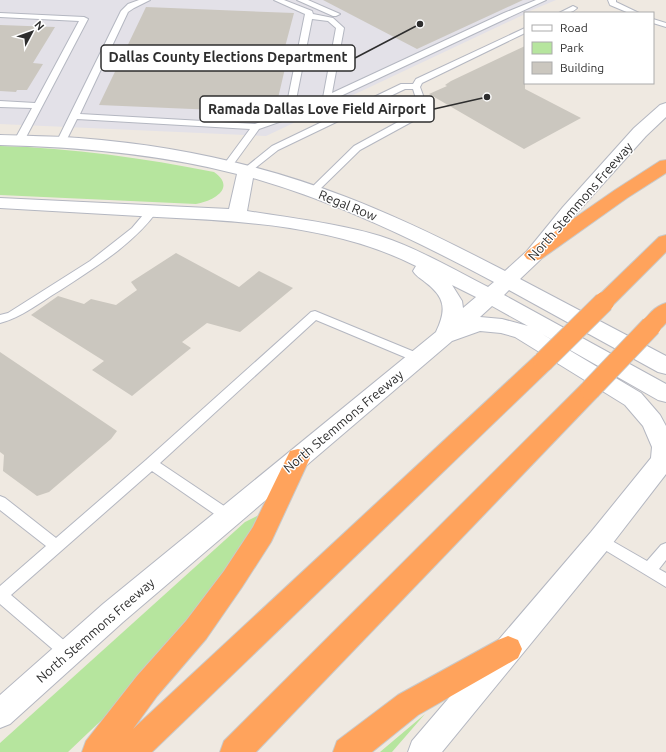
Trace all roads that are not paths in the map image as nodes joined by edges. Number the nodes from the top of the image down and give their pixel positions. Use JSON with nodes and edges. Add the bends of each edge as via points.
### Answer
{"nodes":[{"id":1,"x":146,"y":0,"type":"edge"},
{"id":2,"x":278,"y":0,"type":"edge"},
{"id":3,"x":301,"y":0,"type":"edge"},
{"id":4,"x":542,"y":0,"type":"edge"},
{"id":5,"x":612,"y":0,"type":"edge"},
{"id":6,"x":574,"y":8,"type":"dead end"},
{"id":7,"x":564,"y":12,"type":"edge"},
{"id":8,"x":633,"y":12,"type":"edge"},
{"id":9,"x":336,"y":14,"type":"dead end"},
{"id":10,"x":0,"y":15,"type":"edge"},
{"id":11,"x":309,"y":16,"type":"junction"},
{"id":12,"x":654,"y":21,"type":"edge"},
{"id":13,"x":666,"y":25,"type":"edge"},
{"id":14,"x":524,"y":30,"type":"edge"},
{"id":15,"x":416,"y":87,"type":"junction"},
{"id":16,"x":327,"y":99,"type":"junction"},
{"id":17,"x":0,"y":104,"type":"edge"},
{"id":18,"x":38,"y":106,"type":"junction"},
{"id":19,"x":666,"y":108,"type":"edge"},
{"id":20,"x":289,"y":115,"type":"junction"},
{"id":21,"x":74,"y":116,"type":"junction"},
{"id":22,"x":256,"y":127,"type":"junction"},
{"id":23,"x":0,"y":140,"type":"edge"},
{"id":24,"x":19,"y":141,"type":"junction"},
{"id":25,"x":61,"y":143,"type":"junction"},
{"id":26,"x":666,"y":165,"type":"edge"},
{"id":27,"x":227,"y":167,"type":"junction"},
{"id":28,"x":246,"y":171,"type":"junction"},
{"id":29,"x":313,"y":191,"type":"junction"},
{"id":30,"x":0,"y":203,"type":"edge"},
{"id":31,"x":153,"y":210,"type":"junction"},
{"id":32,"x":237,"y":215,"type":"junction"},
{"id":33,"x":374,"y":241,"type":"junction"},
{"id":34,"x":666,"y":241,"type":"edge"},
{"id":35,"x":534,"y":255,"type":"junction"},
{"id":36,"x":507,"y":280,"type":"junction"},
{"id":37,"x":490,"y":296,"type":"junction"},
{"id":38,"x":666,"y":310,"type":"edge"},
{"id":39,"x":0,"y":319,"type":"edge"},
{"id":40,"x":445,"y":336,"type":"junction"},
{"id":41,"x":418,"y":358,"type":"junction"},
{"id":42,"x":666,"y":366,"type":"edge"},
{"id":43,"x":666,"y":394,"type":"edge"},
{"id":44,"x":298,"y":458,"type":"junction"},
{"id":45,"x":665,"y":460,"type":"edge"},
{"id":46,"x":151,"y":464,"type":"junction"},
{"id":47,"x":0,"y":502,"type":"edge"},
{"id":48,"x":228,"y":516,"type":"junction"},
{"id":49,"x":600,"y":540,"type":"junction"},
{"id":50,"x":56,"y":546,"type":"junction"},
{"id":51,"x":666,"y":549,"type":"edge"},
{"id":52,"x":649,"y":570,"type":"junction"},
{"id":53,"x":666,"y":581,"type":"edge"},
{"id":54,"x":0,"y":595,"type":"edge"},
{"id":55,"x":508,"y":649,"type":"junction"},
{"id":56,"x":68,"y":653,"type":"junction"},
{"id":57,"x":0,"y":714,"type":"edge"},
{"id":58,"x":97,"y":752,"type":"edge"},
{"id":59,"x":130,"y":752,"type":"edge"},
{"id":60,"x":235,"y":752,"type":"edge"},
{"id":61,"x":348,"y":752,"type":"edge"},
{"id":62,"x":423,"y":752,"type":"edge"}],
"edges":[{"from":1,"to":21,"type":"lane","via":[[125,11]]},
{"from":2,"to":11,"type":"lane","via":[[309,13]]},
{"from":3,"to":9,"type":"lane"},
{"from":4,"to":16,"type":"lane"},
{"from":5,"to":8,"type":"lane","via":[[613,3]]},
{"from":6,"to":7,"type":"lane"},
{"from":10,"to":18,"type":"lane","via":[[84,19]]},
{"from":11,"to":16,"type":"lane","via":[[326,17],[336,22],[340,28]]},
{"from":11,"to":20,"type":"lane"},
{"from":12,"to":13,"type":"lane"},
{"from":14,"to":15,"type":"lane","via":[[426,77],[419,81]]},
{"from":15,"to":28,"type":"lane","via":[[404,86],[275,148]]},
{"from":15,"to":29,"type":"lane","via":[[424,109],[357,148]]},
{"from":16,"to":20,"type":"lane","via":[[316,106]]},
{"from":17,"to":18,"type":"lane"},
{"from":18,"to":24,"type":"lane"},
{"from":19,"to":35,"type":"main road","name":"North Stemmons Freeway","via":[[640,132],[569,211]]},
{"from":20,"to":22,"type":"lane"},
{"from":21,"to":22,"type":"lane"},
{"from":21,"to":25,"type":"lane"},
{"from":22,"to":27,"type":"lane"},
{"from":23,"to":24,"type":"main road","name":"Regal Row"},
{"from":24,"to":25,"type":"main road","name":"Regal Row"},
{"from":25,"to":27,"type":"main road","name":"Regal Row","via":[[146,152]]},
{"from":26,"to":35,"type":"highway"},
{"from":27,"to":28,"type":"main road","name":"Regal Row"},
{"from":28,"to":29,"type":"main road","name":"Regal Row"},
{"from":28,"to":32,"type":"main road"},
{"from":29,"to":36,"type":"main road","name":"Regal Row","via":[[401,226]]},
{"from":30,"to":31,"type":"main road","name":"Regal Row"},
{"from":31,"to":32,"type":"main road","name":"Regal Row"},
{"from":31,"to":39,"type":"lane","via":[[136,230],[94,262],[12,316]]},
{"from":32,"to":33,"type":"main road","name":"Regal Row","via":[[330,230]]},
{"from":33,"to":37,"type":"main road","name":"Regal Row","via":[[411,256]]},
{"from":33,"to":40,"type":"main road","via":[[426,273],[448,296],[453,306]]},
{"from":34,"to":59,"type":"highway","bridge":true,"via":[[543,362]]},
{"from":35,"to":36,"type":"main road","name":"North Stemmons Freeway"},
{"from":36,"to":37,"type":"main road","name":"North Stemmons Freeway"},
{"from":36,"to":42,"type":"main road","name":"Regal Row"},
{"from":37,"to":40,"type":"main road","name":"North Stemmons Freeway"},
{"from":37,"to":43,"type":"main road","name":"Regal Row"},
{"from":38,"to":60,"type":"highway","bridge":true},
{"from":40,"to":41,"type":"main road","name":"North Stemmons Freeway"},
{"from":40,"to":45,"type":"main road","via":[[479,324],[502,326],[522,332],[633,399],[652,421],[664,447]]},
{"from":41,"to":44,"type":"main road","name":"North Stemmons Freeway"},
{"from":41,"to":46,"type":"lane","via":[[315,315]]},
{"from":44,"to":48,"type":"main road","name":"North Stemmons Freeway"},
{"from":44,"to":58,"type":"highway","via":[[262,534],[233,579],[196,630],[147,686]]},
{"from":45,"to":49,"type":"main road"},
{"from":46,"to":48,"type":"lane"},
{"from":46,"to":50,"type":"lane"},
{"from":47,"to":50,"type":"lane"},
{"from":48,"to":56,"type":"main road","name":"North Stemmons Freeway"},
{"from":49,"to":52,"type":"lane"},
{"from":49,"to":55,"type":"main road"},
{"from":50,"to":54,"type":"lane"},
{"from":51,"to":52,"type":"lane"},
{"from":52,"to":53,"type":"lane"},
{"from":54,"to":56,"type":"lane"},
{"from":55,"to":61,"type":"highway","via":[[408,705]]},
{"from":55,"to":62,"type":"main road"},
{"from":56,"to":57,"type":"main road","name":"North Stemmons Freeway"}]}
